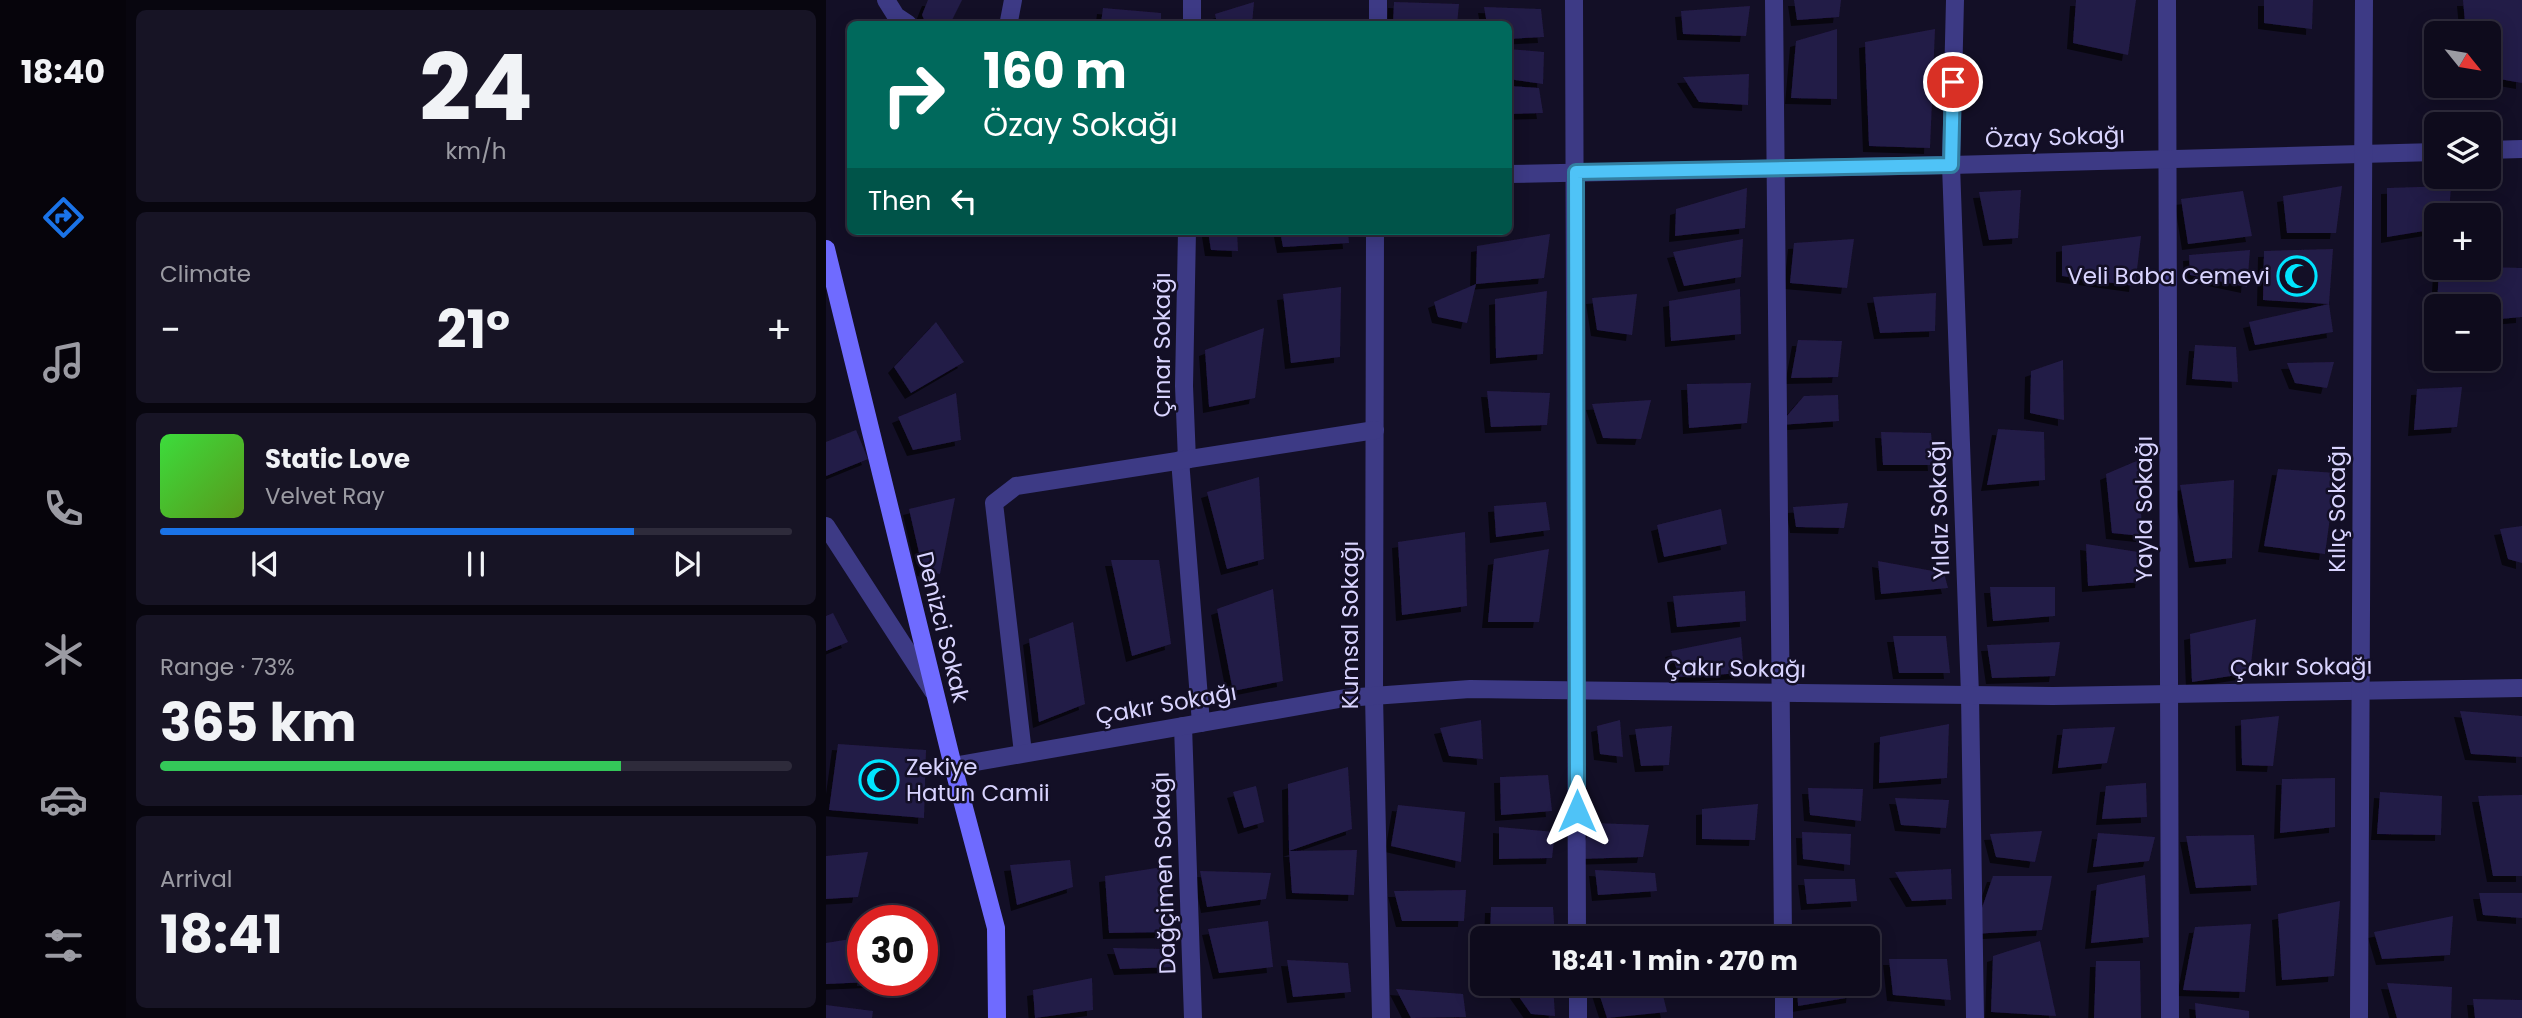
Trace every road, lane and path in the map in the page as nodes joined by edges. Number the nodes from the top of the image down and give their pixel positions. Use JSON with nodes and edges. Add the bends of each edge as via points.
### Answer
{"nodes":[{"id":1,"x":886,"y":0,"type":"edge"},
{"id":2,"x":1013,"y":0,"type":"edge"},
{"id":3,"x":1192,"y":0,"type":"edge"},
{"id":4,"x":1378,"y":0,"type":"edge"},
{"id":5,"x":1574,"y":0,"type":"edge"},
{"id":6,"x":1773,"y":0,"type":"edge"},
{"id":7,"x":1955,"y":0,"type":"edge"},
{"id":8,"x":2167,"y":0,"type":"edge"},
{"id":9,"x":2364,"y":0,"type":"edge"},
{"id":10,"x":904,"y":21,"type":"edge"},
{"id":11,"x":1009,"y":21,"type":"dead end"},
{"id":12,"x":1192,"y":21,"type":"edge"},
{"id":13,"x":1378,"y":21,"type":"edge"},
{"id":14,"x":2522,"y":149,"type":"edge"},
{"id":15,"x":2501,"y":150,"type":"edge"},
{"id":16,"x":2424,"y":152,"type":"edge"},
{"id":17,"x":2364,"y":153,"type":"junction"},
{"id":18,"x":2168,"y":158,"type":"junction"},
{"id":19,"x":1951,"y":165,"type":"junction"},
{"id":20,"x":1776,"y":167,"type":"junction"},
{"id":21,"x":1576,"y":172,"type":"junction"},
{"id":22,"x":1512,"y":174,"type":"edge"},
{"id":23,"x":1187,"y":235,"type":"edge"},
{"id":24,"x":1375,"y":235,"type":"edge"},
{"id":25,"x":826,"y":249,"type":"edge"},
{"id":26,"x":1375,"y":430,"type":"junction"},
{"id":27,"x":1184,"y":460,"type":"junction"},
{"id":28,"x":826,"y":526,"type":"edge"},
{"id":29,"x":2522,"y":688,"type":"edge"},
{"id":30,"x":1576,"y":690,"type":"junction"},
{"id":31,"x":2361,"y":691,"type":"junction"},
{"id":32,"x":934,"y":693,"type":"junction"},
{"id":33,"x":1781,"y":693,"type":"junction"},
{"id":34,"x":2169,"y":694,"type":"junction"},
{"id":35,"x":1970,"y":695,"type":"junction"},
{"id":36,"x":1374,"y":696,"type":"junction"},
{"id":37,"x":1192,"y":724,"type":"junction"},
{"id":38,"x":1023,"y":753,"type":"junction"},
{"id":39,"x":953,"y":766,"type":"junction"},
{"id":40,"x":1577,"y":926,"type":"edge"},
{"id":41,"x":1783,"y":926,"type":"edge"},
{"id":42,"x":1577,"y":996,"type":"edge"},
{"id":43,"x":1784,"y":996,"type":"edge"},
{"id":44,"x":997,"y":1018,"type":"edge"},
{"id":45,"x":1193,"y":1018,"type":"edge"},
{"id":46,"x":1381,"y":1018,"type":"edge"},
{"id":47,"x":1578,"y":1018,"type":"edge"},
{"id":48,"x":1784,"y":1018,"type":"edge"},
{"id":49,"x":1975,"y":1018,"type":"edge"},
{"id":50,"x":2170,"y":1018,"type":"edge"},
{"id":51,"x":2360,"y":1018,"type":"edge"}],
"edges":[{"from":1,"to":10,"type":"street"},
{"from":2,"to":11,"type":"street"},
{"from":3,"to":12,"type":"street"},
{"from":4,"to":13,"type":"street"},
{"from":5,"to":21,"type":"street"},
{"from":6,"to":20,"type":"street"},
{"from":7,"to":19,"type":"street","name":"Yıldız Sokağı"},
{"from":8,"to":18,"type":"street","name":"Yayla Sokağı"},
{"from":9,"to":17,"type":"street","name":"Kılıç Sokağı"},
{"from":14,"to":15,"type":"street"},
{"from":16,"to":17,"type":"street","name":"Özay Sokağı"},
{"from":17,"to":18,"type":"street","name":"Özay Sokağı"},
{"from":17,"to":31,"type":"street","name":"Kılıç Sokağı"},
{"from":18,"to":19,"type":"street","name":"Özay Sokağı"},
{"from":18,"to":34,"type":"street","name":"Yayla Sokağı"},
{"from":19,"to":20,"type":"street","name":"Özay Sokağı"},
{"from":19,"to":35,"type":"street","name":"Yıldız Sokağı"},
{"from":20,"to":21,"type":"street","name":"Özay Sokağı"},
{"from":20,"to":33,"type":"street"},
{"from":21,"to":22,"type":"street","name":"Özay Sokağı"},
{"from":21,"to":30,"type":"street"},
{"from":23,"to":27,"type":"street","name":"Çınar Sokağı"},
{"from":24,"to":26,"type":"street","name":"Kumsal Sokağı"},
{"from":25,"to":32,"type":"street","name":"Denizci Sokak"},
{"from":26,"to":27,"type":"street"},
{"from":26,"to":36,"type":"street","name":"Kumsal Sokağı"},
{"from":27,"to":37,"type":"street","name":"Çınar Sokağı"},
{"from":27,"to":38,"type":"street","via":[[1016,486],[994,503]]},
{"from":28,"to":32,"type":"street"},
{"from":29,"to":31,"type":"street","name":"Çakır Sokağı"},
{"from":30,"to":33,"type":"street","name":"Çakır Sokağı"},
{"from":30,"to":36,"type":"street","name":"Çakır Sokağı","via":[[1470,689]]},
{"from":30,"to":40,"type":"street"},
{"from":31,"to":34,"type":"street","name":"Çakır Sokağı"},
{"from":31,"to":51,"type":"street","name":"Kılıç Sokağı"},
{"from":32,"to":39,"type":"street","name":"Denizci Sokak"},
{"from":33,"to":35,"type":"street","name":"Çakır Sokağı"},
{"from":33,"to":41,"type":"street"},
{"from":34,"to":35,"type":"street","name":"Çakır Sokağı"},
{"from":34,"to":50,"type":"street","name":"Yayla Sokağı"},
{"from":35,"to":49,"type":"street","name":"Yıldız Sokağı"},
{"from":36,"to":37,"type":"street","name":"Çakır Sokağı"},
{"from":36,"to":46,"type":"street","name":"Kumsal Sokağı"},
{"from":37,"to":38,"type":"street","name":"Çakır Sokağı"},
{"from":37,"to":45,"type":"street","name":"Dağçimen Sokağı"},
{"from":38,"to":39,"type":"street","name":"Çakır Sokağı"},
{"from":39,"to":44,"type":"street","name":"Denizci Sokak","via":[[996,928]]},
{"from":42,"to":47,"type":"street"},
{"from":43,"to":48,"type":"street"}]}
